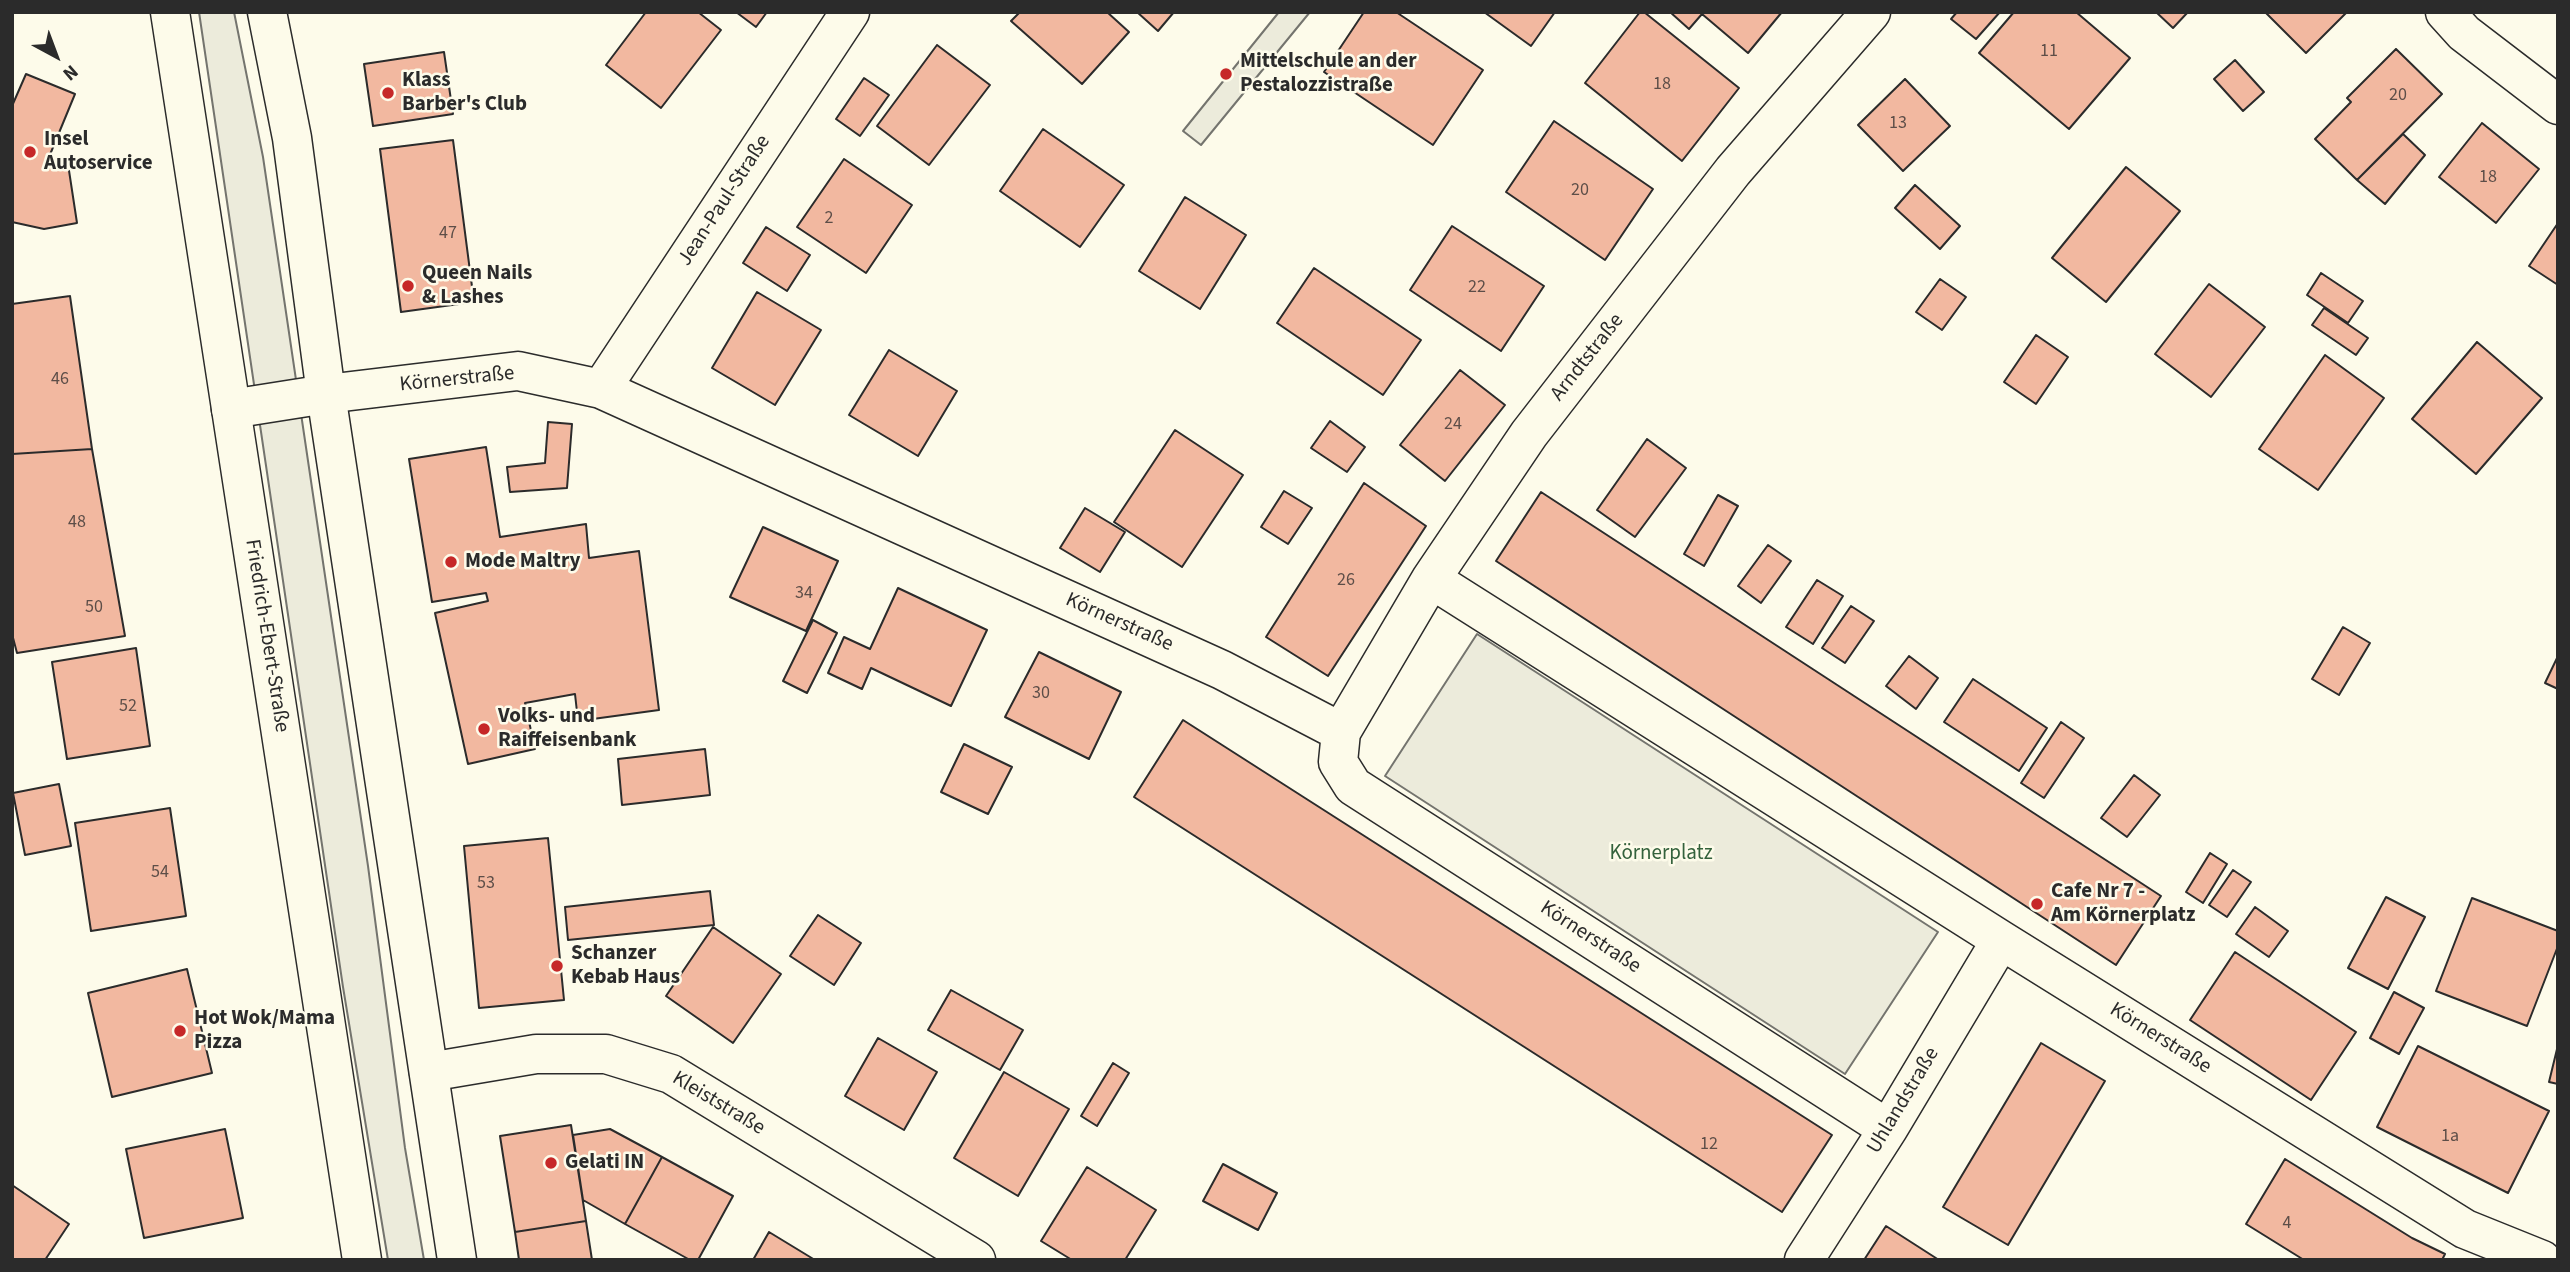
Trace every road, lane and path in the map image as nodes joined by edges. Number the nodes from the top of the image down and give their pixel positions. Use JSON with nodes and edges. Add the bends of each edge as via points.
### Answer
{"nodes":[{"id":1,"x":267,"y":12,"type":"edge"},
{"id":2,"x":850,"y":12,"type":"edge"},
{"id":3,"x":1871,"y":12,"type":"edge"},
{"id":4,"x":2445,"y":12,"type":"edge"},
{"id":5,"x":166,"y":20,"type":"edge"},
{"id":6,"x":2558,"y":104,"type":"edge"},
{"id":7,"x":601,"y":389,"type":"junction"},
{"id":8,"x":326,"y":394,"type":"junction"},
{"id":9,"x":231,"y":410,"type":"junction"},
{"id":10,"x":1431,"y":579,"type":"junction"},
{"id":11,"x":1341,"y":732,"type":"junction"},
{"id":12,"x":2001,"y":940,"type":"junction"},
{"id":13,"x":429,"y":1072,"type":"junction"},
{"id":14,"x":1888,"y":1129,"type":"junction"},
{"id":15,"x":362,"y":1260,"type":"edge"},
{"id":16,"x":457,"y":1260,"type":"edge"},
{"id":17,"x":976,"y":1260,"type":"edge"},
{"id":18,"x":1804,"y":1260,"type":"edge"},
{"id":19,"x":2542,"y":1260,"type":"edge"}],
"edges":[{"from":1,"to":8,"type":"street","via":[[292,138]]},
{"from":2,"to":7,"type":"street","name":"Jean-Paul-Straße"},
{"from":3,"to":10,"type":"street","name":"Arndtstraße","via":[[1733,170],[1530,434]]},
{"from":4,"to":6,"type":"street","via":[[2464,33]]},
{"from":5,"to":9,"type":"street","name":"Friedrich-Ebert-Straße"},
{"from":7,"to":8,"type":"street","name":"Körnerstraße","via":[[518,371]]},
{"from":7,"to":11,"type":"street","name":"Körnerstraße","via":[[1222,670]]},
{"from":8,"to":9,"type":"street","name":"Körnerstraße"},
{"from":8,"to":13,"type":"street"},
{"from":9,"to":15,"type":"street","name":"Friedrich-Ebert-Straße"},
{"from":10,"to":11,"type":"street","name":"Arndtstraße"},
{"from":10,"to":12,"type":"street","name":"Körnerstraße"},
{"from":11,"to":14,"type":"street","name":"Körnerstraße","via":[[1338,762],[1353,786]]},
{"from":12,"to":14,"type":"street","name":"Uhlandstraße"},
{"from":12,"to":19,"type":"street","name":"Körnerstraße","via":[[2465,1229]]},
{"from":13,"to":16,"type":"street"},
{"from":13,"to":17,"type":"street","name":"Kleiststraße","via":[[536,1054],[606,1054],[671,1074]]},
{"from":14,"to":18,"type":"street","name":"Uhlandstraße"}]}
